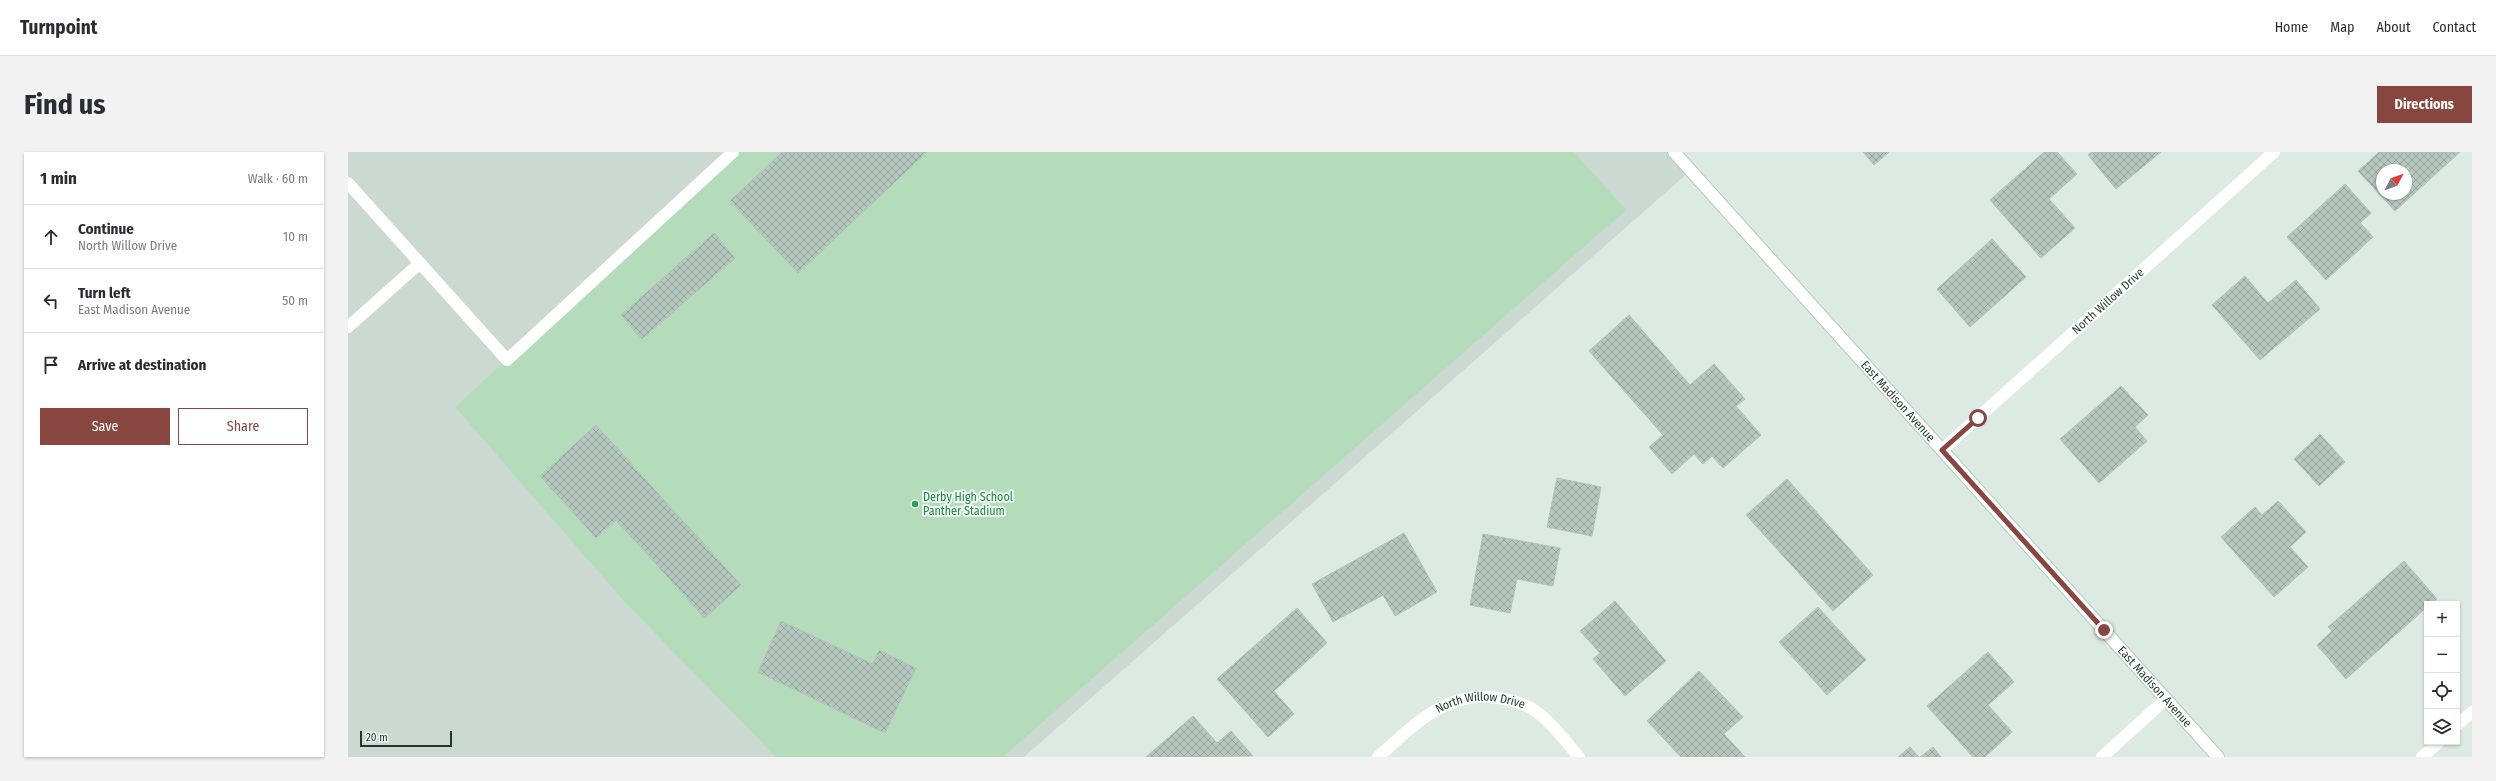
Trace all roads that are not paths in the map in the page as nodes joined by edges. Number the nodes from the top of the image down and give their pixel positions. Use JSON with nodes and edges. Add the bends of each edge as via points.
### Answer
{"nodes":[{"id":1,"x":733,"y":152,"type":"edge"},
{"id":2,"x":1674,"y":152,"type":"edge"},
{"id":3,"x":2274,"y":152,"type":"edge"},
{"id":4,"x":348,"y":183,"type":"edge"},
{"id":5,"x":420,"y":263,"type":"junction"},
{"id":6,"x":348,"y":327,"type":"edge"},
{"id":7,"x":1942,"y":450,"type":"junction"},
{"id":8,"x":2166,"y":699,"type":"junction"},
{"id":9,"x":2472,"y":712,"type":"edge"},
{"id":10,"x":2460,"y":722,"type":"edge"},
{"id":11,"x":2436,"y":745,"type":"edge"},
{"id":12,"x":1378,"y":757,"type":"edge"},
{"id":13,"x":1579,"y":757,"type":"edge"},
{"id":14,"x":2102,"y":757,"type":"edge"},
{"id":15,"x":2218,"y":757,"type":"edge"},
{"id":16,"x":2422,"y":757,"type":"edge"}],
"edges":[{"from":1,"to":5,"type":"street","via":[[507,360]]},
{"from":2,"to":7,"type":"street","name":"East Madison Avenue"},
{"from":3,"to":7,"type":"street","name":"North Willow Drive"},
{"from":4,"to":5,"type":"street"},
{"from":5,"to":6,"type":"street"},
{"from":7,"to":8,"type":"street","name":"East Madison Avenue"},
{"from":8,"to":14,"type":"street"},
{"from":8,"to":15,"type":"street","name":"East Madison Avenue"},
{"from":9,"to":10,"type":"street"},
{"from":11,"to":16,"type":"street"},
{"from":12,"to":13,"type":"street","name":"North Willow Drive","via":[[1425,716],[1441,706],[1458,700],[1492,696],[1508,699],[1538,713]]}]}
